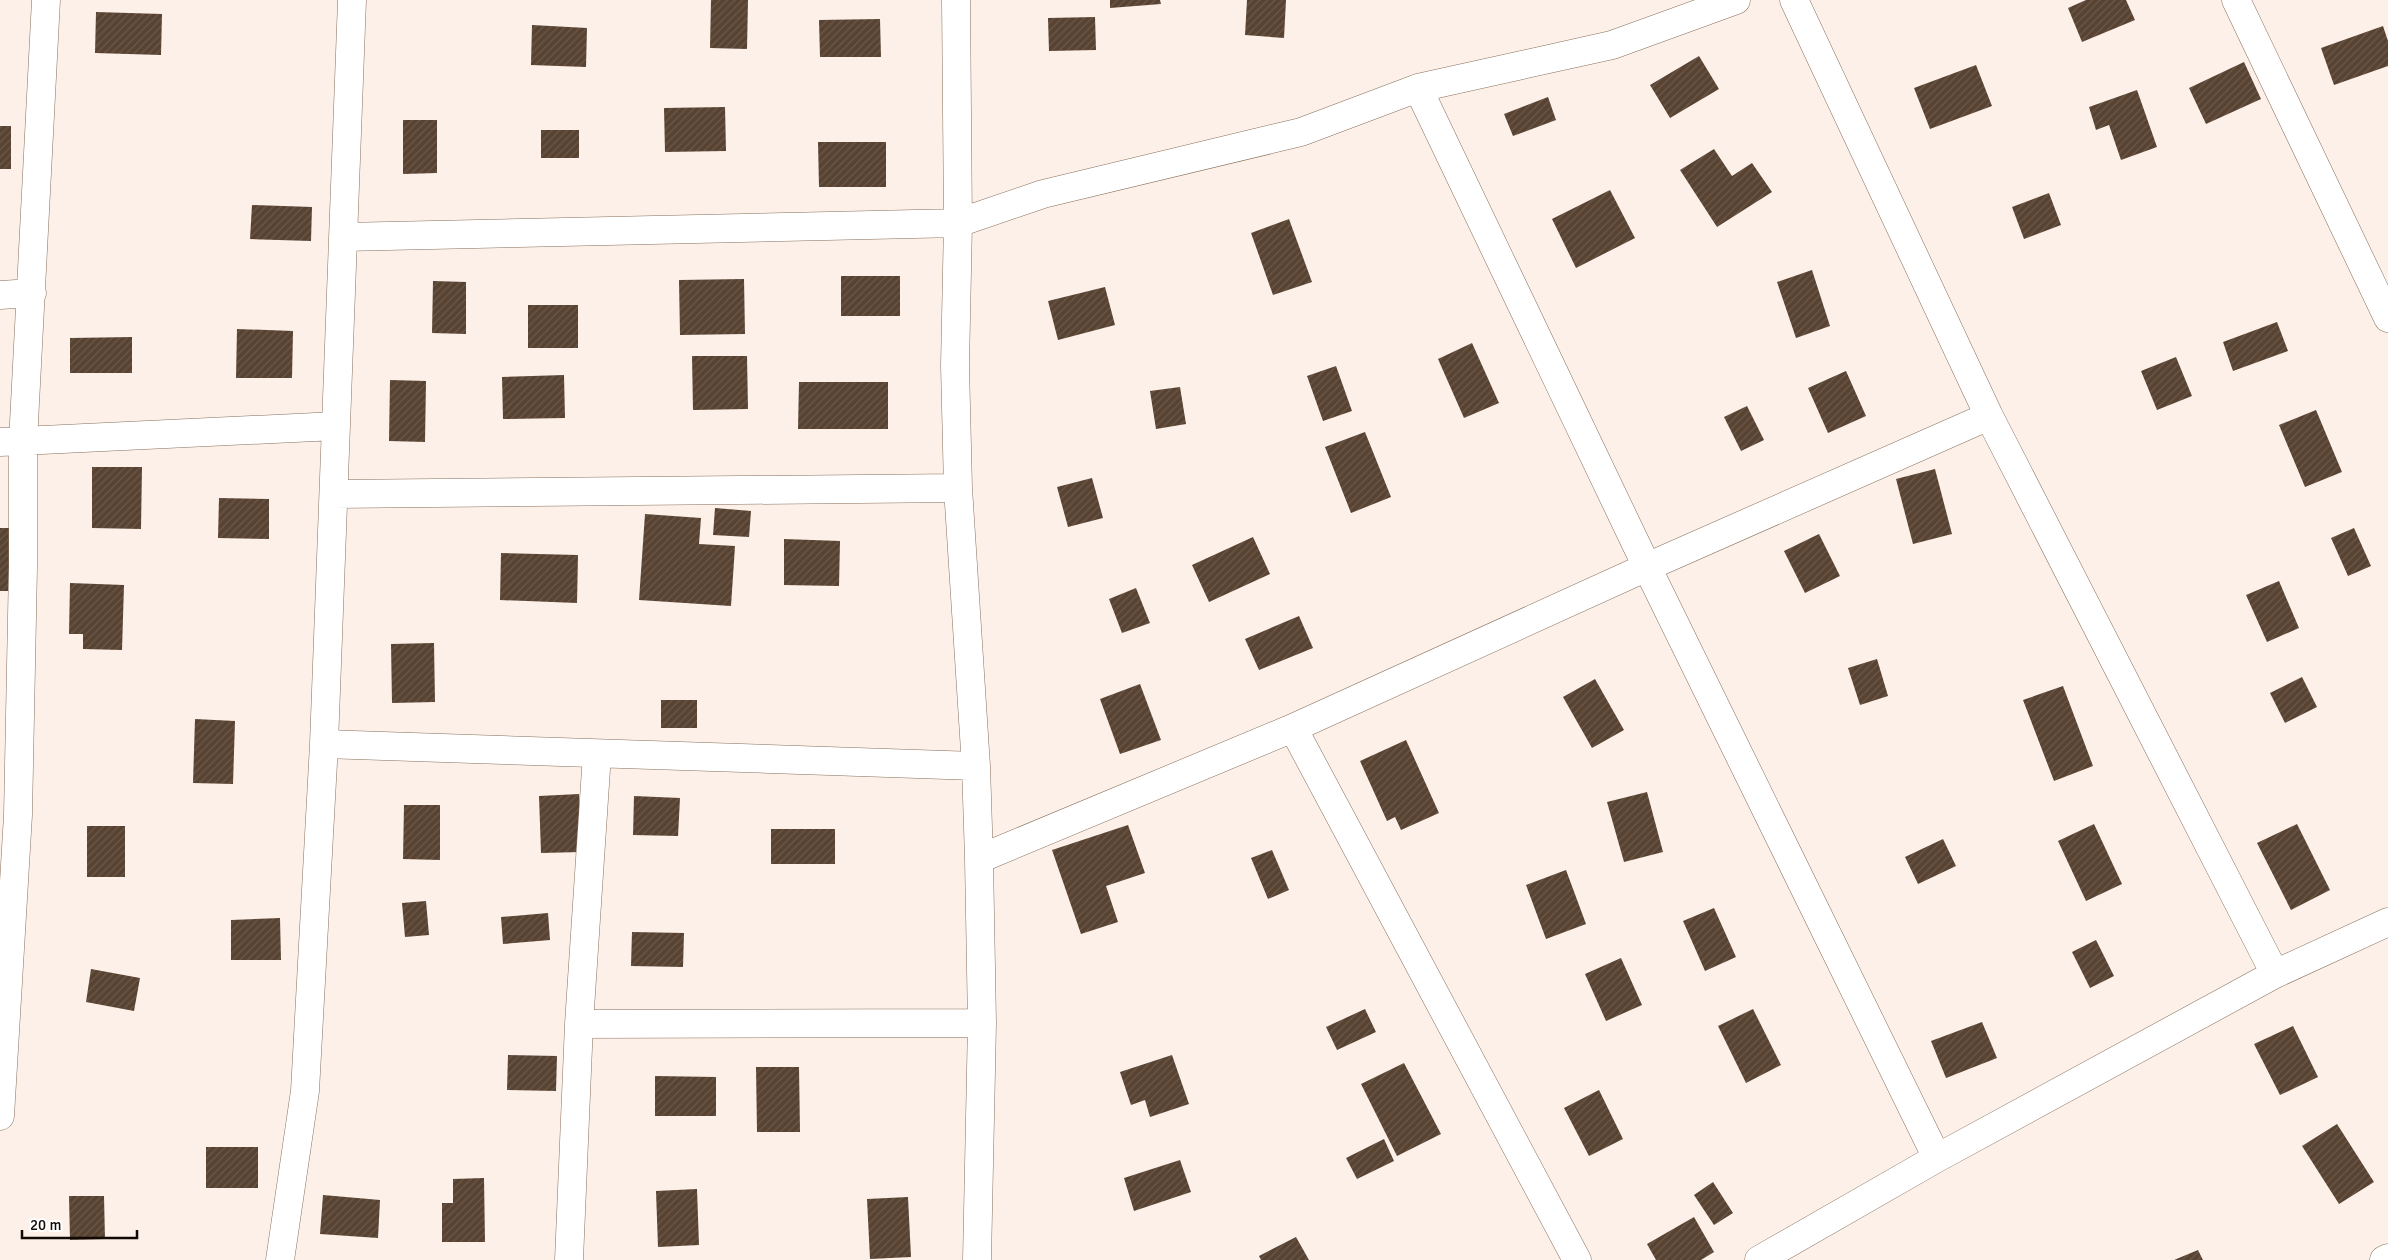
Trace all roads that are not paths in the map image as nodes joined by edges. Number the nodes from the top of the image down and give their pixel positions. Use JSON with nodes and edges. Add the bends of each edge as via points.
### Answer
{"nodes":[{"id":1,"x":46,"y":0,"type":"edge"},
{"id":2,"x":352,"y":0,"type":"edge"},
{"id":3,"x":956,"y":0,"type":"edge"},
{"id":4,"x":1736,"y":0,"type":"edge"},
{"id":5,"x":1794,"y":0,"type":"edge"},
{"id":6,"x":2236,"y":0,"type":"edge"},
{"id":7,"x":1418,"y":88,"type":"junction"},
{"id":8,"x":958,"y":223,"type":"junction"},
{"id":9,"x":344,"y":237,"type":"junction"},
{"id":10,"x":32,"y":293,"type":"junction"},
{"id":11,"x":0,"y":295,"type":"edge"},
{"id":12,"x":2388,"y":318,"type":"edge"},
{"id":13,"x":1989,"y":416,"type":"junction"},
{"id":14,"x":336,"y":426,"type":"junction"},
{"id":15,"x":12,"y":442,"type":"edge"},
{"id":16,"x":958,"y":488,"type":"junction"},
{"id":17,"x":334,"y":494,"type":"junction"},
{"id":18,"x":1647,"y":567,"type":"junction"},
{"id":19,"x":1293,"y":728,"type":"junction"},
{"id":20,"x":324,"y":744,"type":"junction"},
{"id":21,"x":597,"y":754,"type":"junction"},
{"id":22,"x":976,"y":766,"type":"junction"},
{"id":23,"x":979,"y":859,"type":"junction"},
{"id":24,"x":2388,"y":922,"type":"edge"},
{"id":25,"x":2275,"y":974,"type":"junction"},
{"id":26,"x":982,"y":1023,"type":"junction"},
{"id":27,"x":580,"y":1024,"type":"junction"},
{"id":28,"x":0,"y":1116,"type":"edge"},
{"id":29,"x":1937,"y":1158,"type":"junction"},
{"id":30,"x":2388,"y":1258,"type":"edge"},
{"id":31,"x":280,"y":1260,"type":"edge"},
{"id":32,"x":569,"y":1260,"type":"edge"},
{"id":33,"x":977,"y":1260,"type":"edge"},
{"id":34,"x":1577,"y":1260,"type":"edge"},
{"id":35,"x":1759,"y":1260,"type":"edge"},
{"id":36,"x":2384,"y":1260,"type":"edge"}],
"edges":[{"from":1,"to":10,"type":"street"},
{"from":2,"to":9,"type":"street"},
{"from":3,"to":8,"type":"street"},
{"from":4,"to":7,"type":"street","via":[[1612,45]]},
{"from":5,"to":13,"type":"street"},
{"from":6,"to":12,"type":"street"},
{"from":7,"to":8,"type":"street","via":[[1301,132],[1042,194]]},
{"from":7,"to":18,"type":"street"},
{"from":8,"to":9,"type":"street"},
{"from":8,"to":16,"type":"street","via":[[955,366]]},
{"from":9,"to":14,"type":"street"},
{"from":10,"to":11,"type":"street"},
{"from":10,"to":15,"type":"street"},
{"from":13,"to":18,"type":"street"},
{"from":13,"to":25,"type":"street"},
{"from":14,"to":15,"type":"street"},
{"from":14,"to":17,"type":"street"},
{"from":15,"to":28,"type":"street","via":[[23,577],[18,815]]},
{"from":16,"to":17,"type":"street"},
{"from":16,"to":22,"type":"street"},
{"from":17,"to":20,"type":"street"},
{"from":18,"to":19,"type":"street"},
{"from":18,"to":29,"type":"street"},
{"from":19,"to":23,"type":"street"},
{"from":19,"to":34,"type":"street"},
{"from":20,"to":21,"type":"street"},
{"from":20,"to":31,"type":"street","via":[[305,1092]]},
{"from":21,"to":22,"type":"street"},
{"from":21,"to":27,"type":"street"},
{"from":22,"to":23,"type":"street"},
{"from":23,"to":26,"type":"street"},
{"from":24,"to":25,"type":"street"},
{"from":25,"to":29,"type":"street"},
{"from":26,"to":27,"type":"street"},
{"from":26,"to":33,"type":"street"},
{"from":27,"to":32,"type":"street"},
{"from":29,"to":35,"type":"street"},
{"from":30,"to":36,"type":"street"}]}
